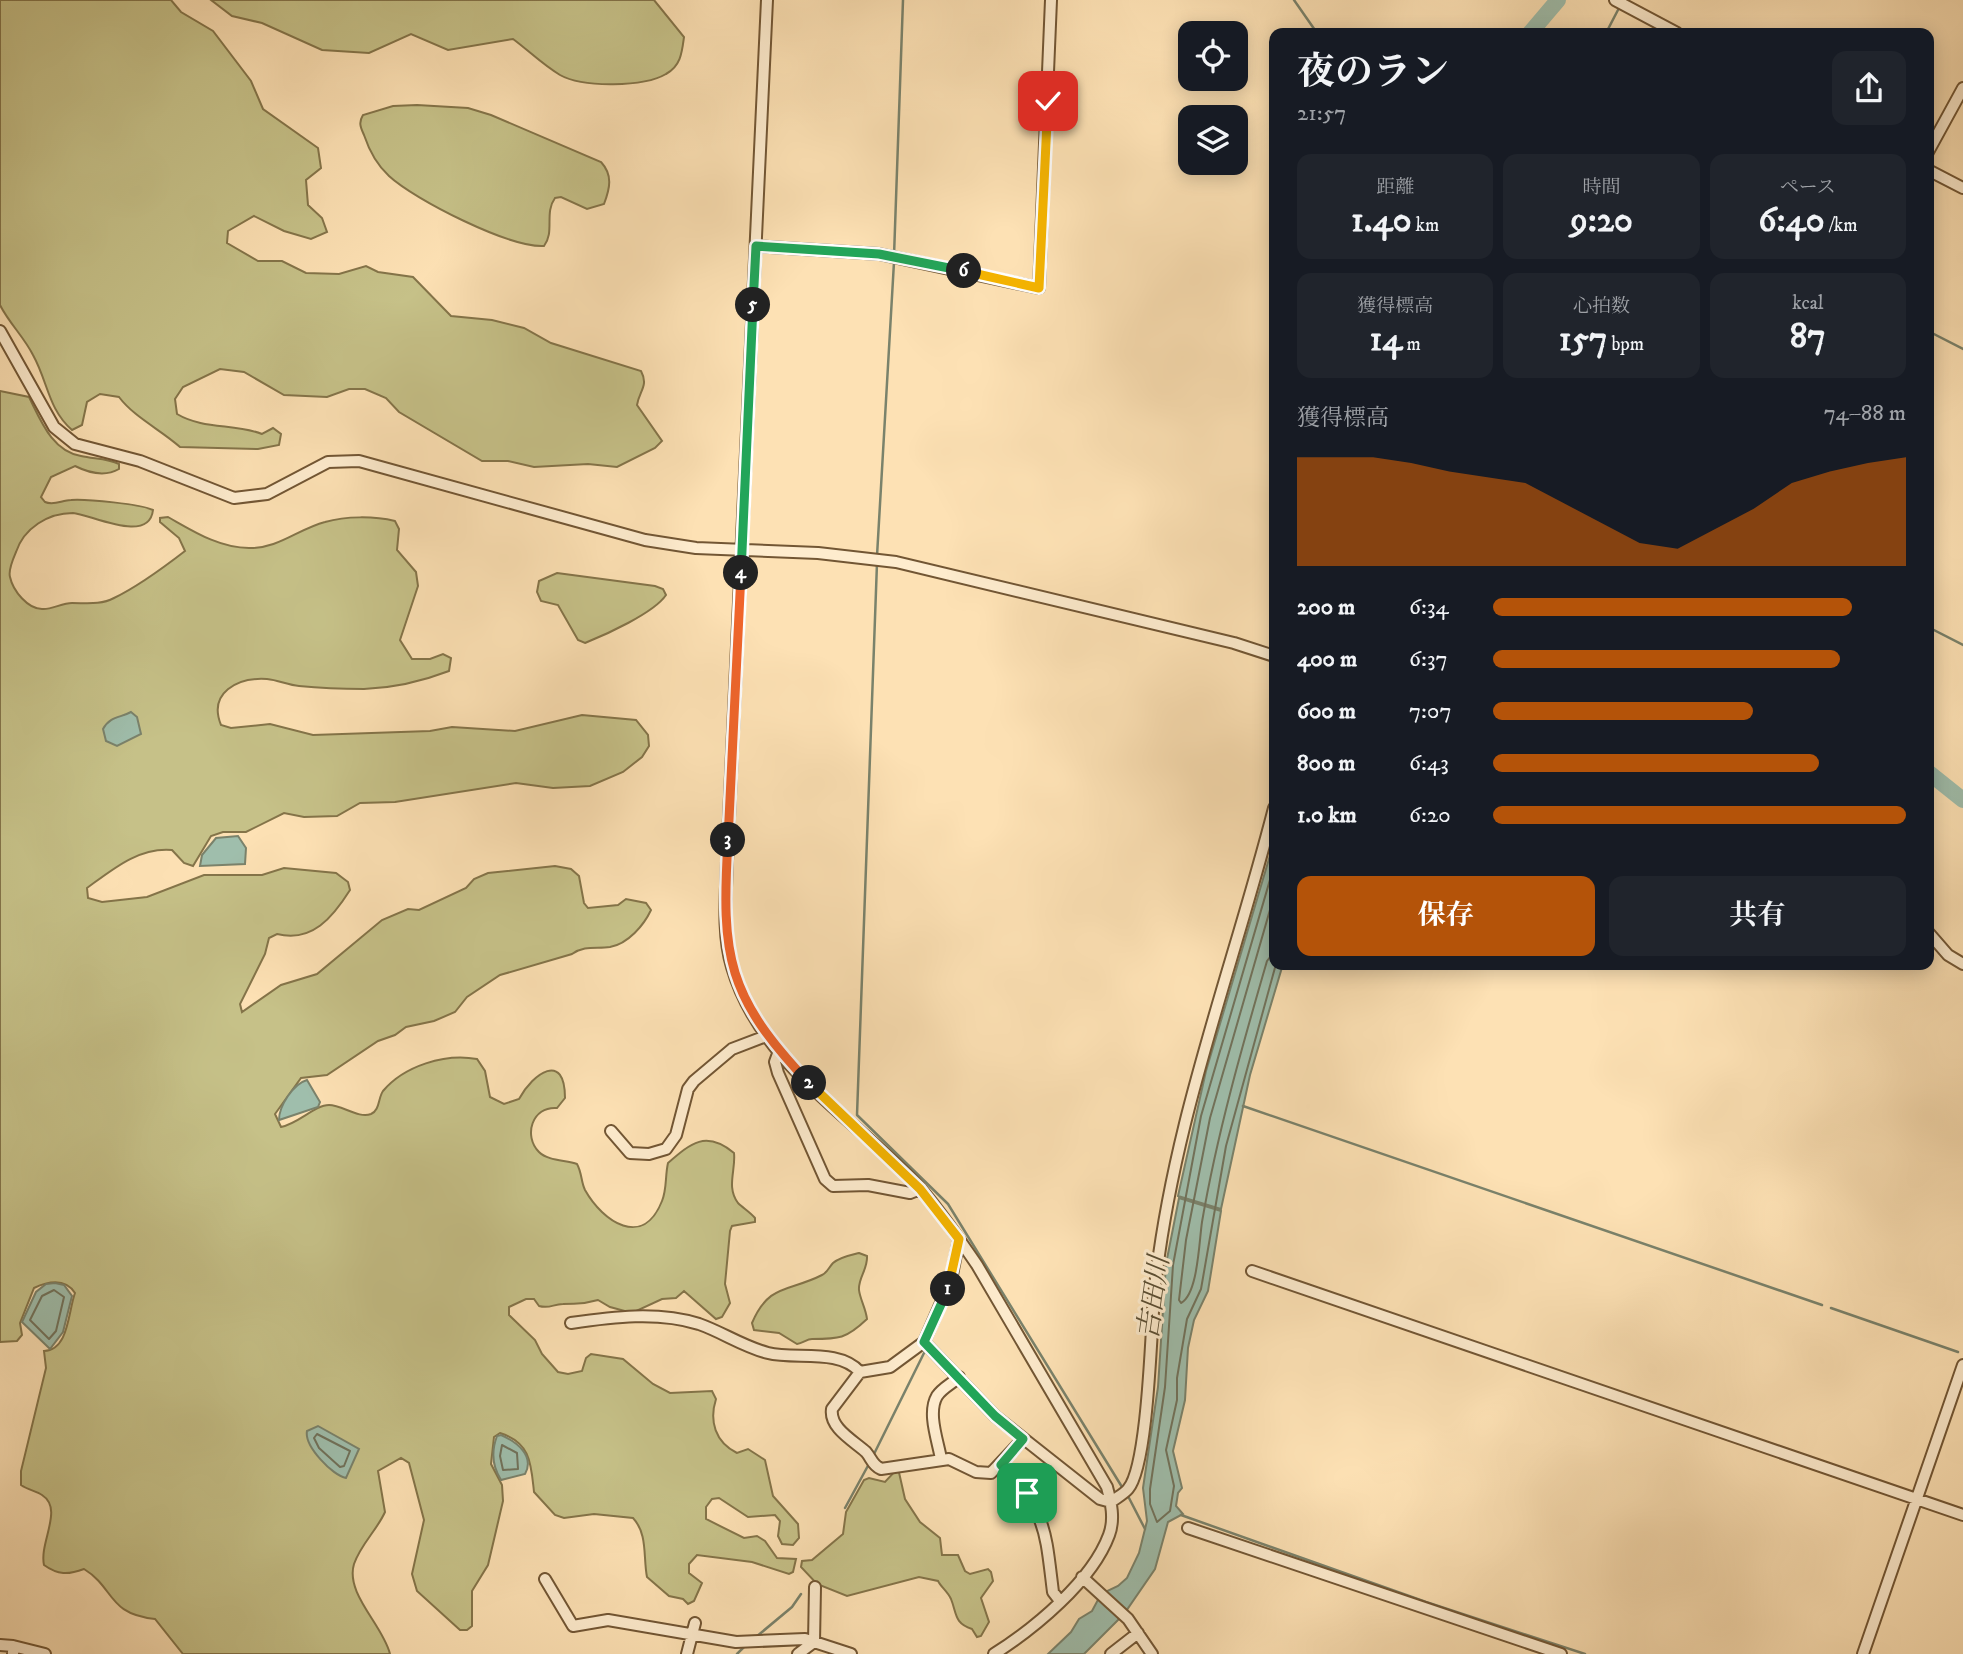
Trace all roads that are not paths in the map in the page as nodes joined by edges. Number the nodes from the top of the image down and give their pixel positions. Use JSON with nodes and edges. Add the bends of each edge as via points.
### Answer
{"nodes":[{"id":1,"x":768,"y":0,"type":"edge"},
{"id":2,"x":1051,"y":0,"type":"edge"},
{"id":3,"x":1615,"y":0,"type":"edge"},
{"id":4,"x":1667,"y":28,"type":"edge"},
{"id":5,"x":1963,"y":88,"type":"edge"},
{"id":6,"x":1934,"y":141,"type":"edge"},
{"id":7,"x":1934,"y":173,"type":"edge"},
{"id":8,"x":1963,"y":188,"type":"edge"},
{"id":9,"x":756,"y":246,"type":"junction"},
{"id":10,"x":0,"y":331,"type":"edge"},
{"id":11,"x":742,"y":550,"type":"junction"},
{"id":12,"x":1269,"y":654,"type":"edge"},
{"id":13,"x":1269,"y":825,"type":"edge"},
{"id":14,"x":1934,"y":939,"type":"edge"},
{"id":15,"x":1963,"y":964,"type":"edge"},
{"id":16,"x":766,"y":1036,"type":"junction"},
{"id":17,"x":779,"y":1051,"type":"junction"},
{"id":18,"x":611,"y":1131,"type":"dead end"},
{"id":19,"x":920,"y":1189,"type":"junction"},
{"id":20,"x":959,"y":1239,"type":"junction"},
{"id":21,"x":1252,"y":1271,"type":"dead end"},
{"id":22,"x":571,"y":1323,"type":"dead end"},
{"id":23,"x":928,"y":1345,"type":"junction"},
{"id":24,"x":1963,"y":1365,"type":"edge"},
{"id":25,"x":860,"y":1372,"type":"junction"},
{"id":26,"x":959,"y":1377,"type":"junction"},
{"id":27,"x":1023,"y":1439,"type":"junction"},
{"id":28,"x":941,"y":1459,"type":"junction"},
{"id":29,"x":1001,"y":1465,"type":"junction"},
{"id":30,"x":1917,"y":1499,"type":"junction"},
{"id":31,"x":1111,"y":1502,"type":"junction"},
{"id":32,"x":1963,"y":1515,"type":"edge"},
{"id":33,"x":1188,"y":1528,"type":"dead end"},
{"id":34,"x":545,"y":1579,"type":"dead end"},
{"id":35,"x":1085,"y":1579,"type":"junction"},
{"id":36,"x":815,"y":1587,"type":"dead end"},
{"id":37,"x":1060,"y":1601,"type":"junction"},
{"id":38,"x":695,"y":1623,"type":"dead end"},
{"id":39,"x":1138,"y":1633,"type":"junction"},
{"id":40,"x":693,"y":1635,"type":"junction"},
{"id":41,"x":814,"y":1642,"type":"junction"},
{"id":42,"x":0,"y":1645,"type":"edge"},
{"id":43,"x":13,"y":1650,"type":"edge"},
{"id":44,"x":45,"y":1654,"type":"edge"},
{"id":45,"x":687,"y":1654,"type":"edge"},
{"id":46,"x":798,"y":1654,"type":"edge"},
{"id":47,"x":851,"y":1654,"type":"edge"},
{"id":48,"x":994,"y":1654,"type":"edge"},
{"id":49,"x":1111,"y":1654,"type":"edge"},
{"id":50,"x":1152,"y":1654,"type":"edge"},
{"id":51,"x":1561,"y":1654,"type":"edge"},
{"id":52,"x":1863,"y":1654,"type":"edge"}],
"edges":[{"from":1,"to":9,"type":"street"},
{"from":2,"to":9,"type":"street","via":[[1039,288],[879,254]]},
{"from":3,"to":4,"type":"street"},
{"from":5,"to":6,"type":"street"},
{"from":7,"to":8,"type":"street"},
{"from":9,"to":11,"type":"street"},
{"from":10,"to":11,"type":"street","via":[[54,427],[67,440],[140,461],[223,495],[267,494],[322,464],[347,459],[645,540]]},
{"from":11,"to":12,"type":"street","via":[[897,562]]},
{"from":11,"to":16,"type":"street","via":[[725,906],[731,965]]},
{"from":13,"to":31,"type":"street","via":[[1196,1073],[1167,1194],[1142,1436],[1130,1486]]},
{"from":14,"to":15,"type":"street"},
{"from":16,"to":17,"type":"street"},
{"from":16,"to":18,"type":"street","via":[[732,1049],[691,1084],[676,1135],[666,1149],[630,1153]]},
{"from":17,"to":19,"type":"street"},
{"from":17,"to":19,"type":"street","via":[[778,1073],[825,1179],[833,1186]]},
{"from":19,"to":20,"type":"street"},
{"from":20,"to":23,"type":"street","via":[[951,1280]]},
{"from":20,"to":31,"type":"street","via":[[1096,1466]]},
{"from":21,"to":30,"type":"street"},
{"from":22,"to":25,"type":"street","via":[[621,1317],[682,1320],[769,1353],[835,1359]]},
{"from":23,"to":25,"type":"street","via":[[890,1367]]},
{"from":23,"to":26,"type":"street"},
{"from":24,"to":30,"type":"street"},
{"from":25,"to":28,"type":"street","via":[[831,1414],[851,1442],[881,1469]]},
{"from":26,"to":27,"type":"street"},
{"from":26,"to":28,"type":"street","via":[[935,1403]]},
{"from":27,"to":29,"type":"street"},
{"from":27,"to":31,"type":"street","via":[[1100,1499]]},
{"from":28,"to":29,"type":"street","via":[[981,1474],[993,1473]]},
{"from":29,"to":37,"type":"street","via":[[1032,1499],[1040,1516],[1053,1592]]},
{"from":30,"to":32,"type":"street"},
{"from":30,"to":52,"type":"street"},
{"from":31,"to":35,"type":"street","via":[[1109,1534]]},
{"from":33,"to":51,"type":"street"},
{"from":34,"to":40,"type":"street","via":[[570,1625],[607,1620]]},
{"from":35,"to":37,"type":"street"},
{"from":35,"to":39,"type":"street"},
{"from":36,"to":41,"type":"street"},
{"from":37,"to":48,"type":"street"},
{"from":38,"to":40,"type":"street"},
{"from":39,"to":49,"type":"street"},
{"from":39,"to":50,"type":"street"},
{"from":40,"to":41,"type":"street"},
{"from":40,"to":45,"type":"street"},
{"from":41,"to":46,"type":"street"},
{"from":41,"to":47,"type":"street"},
{"from":42,"to":43,"type":"street"},
{"from":43,"to":44,"type":"street"}]}
